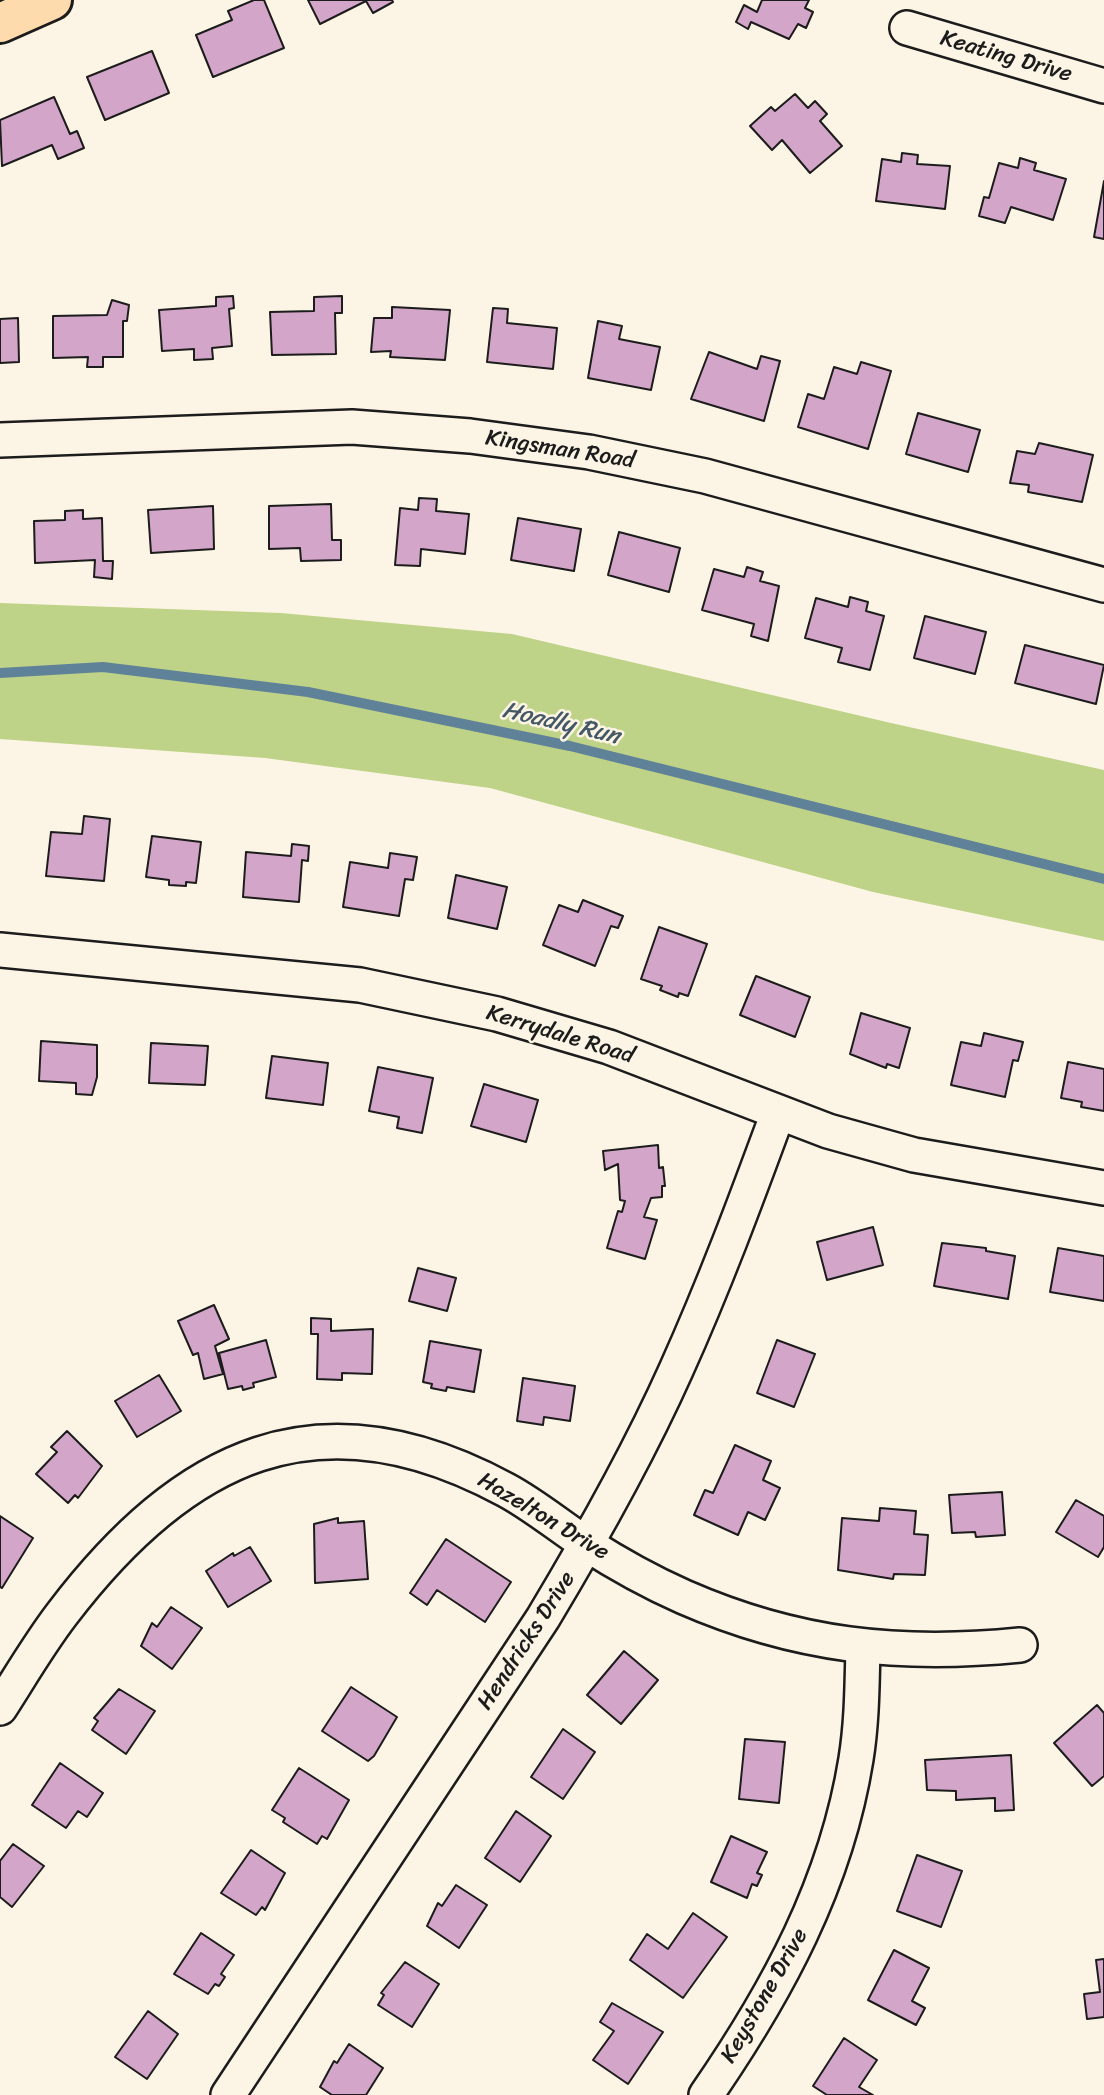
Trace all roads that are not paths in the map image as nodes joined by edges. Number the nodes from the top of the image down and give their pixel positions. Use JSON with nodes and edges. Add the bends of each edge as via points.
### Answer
{"nodes":[{"id":1,"x":51,"y":0,"type":"edge"},
{"id":2,"x":0,"y":23,"type":"edge"},
{"id":3,"x":907,"y":28,"type":"dead end"},
{"id":4,"x":1104,"y":86,"type":"edge"},
{"id":5,"x":0,"y":440,"type":"edge"},
{"id":6,"x":1104,"y":585,"type":"edge"},
{"id":7,"x":0,"y":950,"type":"edge"},
{"id":8,"x":778,"y":1113,"type":"junction"},
{"id":9,"x":1104,"y":1188,"type":"edge"},
{"id":10,"x":587,"y":1544,"type":"junction"},
{"id":11,"x":1020,"y":1645,"type":"dead end"},
{"id":12,"x":863,"y":1647,"type":"junction"},
{"id":13,"x":0,"y":1709,"type":"edge"},
{"id":14,"x":228,"y":2095,"type":"edge"},
{"id":15,"x":706,"y":2095,"type":"edge"}],
"edges":[{"from":1,"to":2,"type":"main road"},
{"from":3,"to":4,"type":"street","name":"Keating Drive"},
{"from":5,"to":6,"type":"street","name":"Kingsman Road","via":[[328,427],[470,436],[589,452],[705,477]]},
{"from":7,"to":8,"type":"street","name":"Kerrydale Road","via":[[406,993],[609,1047]]},
{"from":8,"to":9,"type":"street","name":"Kerrydale Road","via":[[914,1155]]},
{"from":8,"to":10,"type":"street","name":"Hendricks Drive","via":[[730,1244],[675,1372]]},
{"from":10,"to":12,"type":"street","name":"Hazelton Drive","via":[[681,1596],[736,1618],[802,1637]]},
{"from":10,"to":13,"type":"street","name":"Hazelton Drive","via":[[509,1491],[459,1467],[406,1450],[351,1440],[274,1449],[195,1482],[157,1510],[61,1615]]},
{"from":10,"to":14,"type":"street","name":"Hendricks Drive","via":[[543,1618]]},
{"from":11,"to":12,"type":"street","name":"Hazelton Drive","via":[[910,1651]]},
{"from":12,"to":15,"type":"street","name":"Keystone Drive","via":[[856,1761],[840,1832],[817,1901],[787,1968]]}]}
